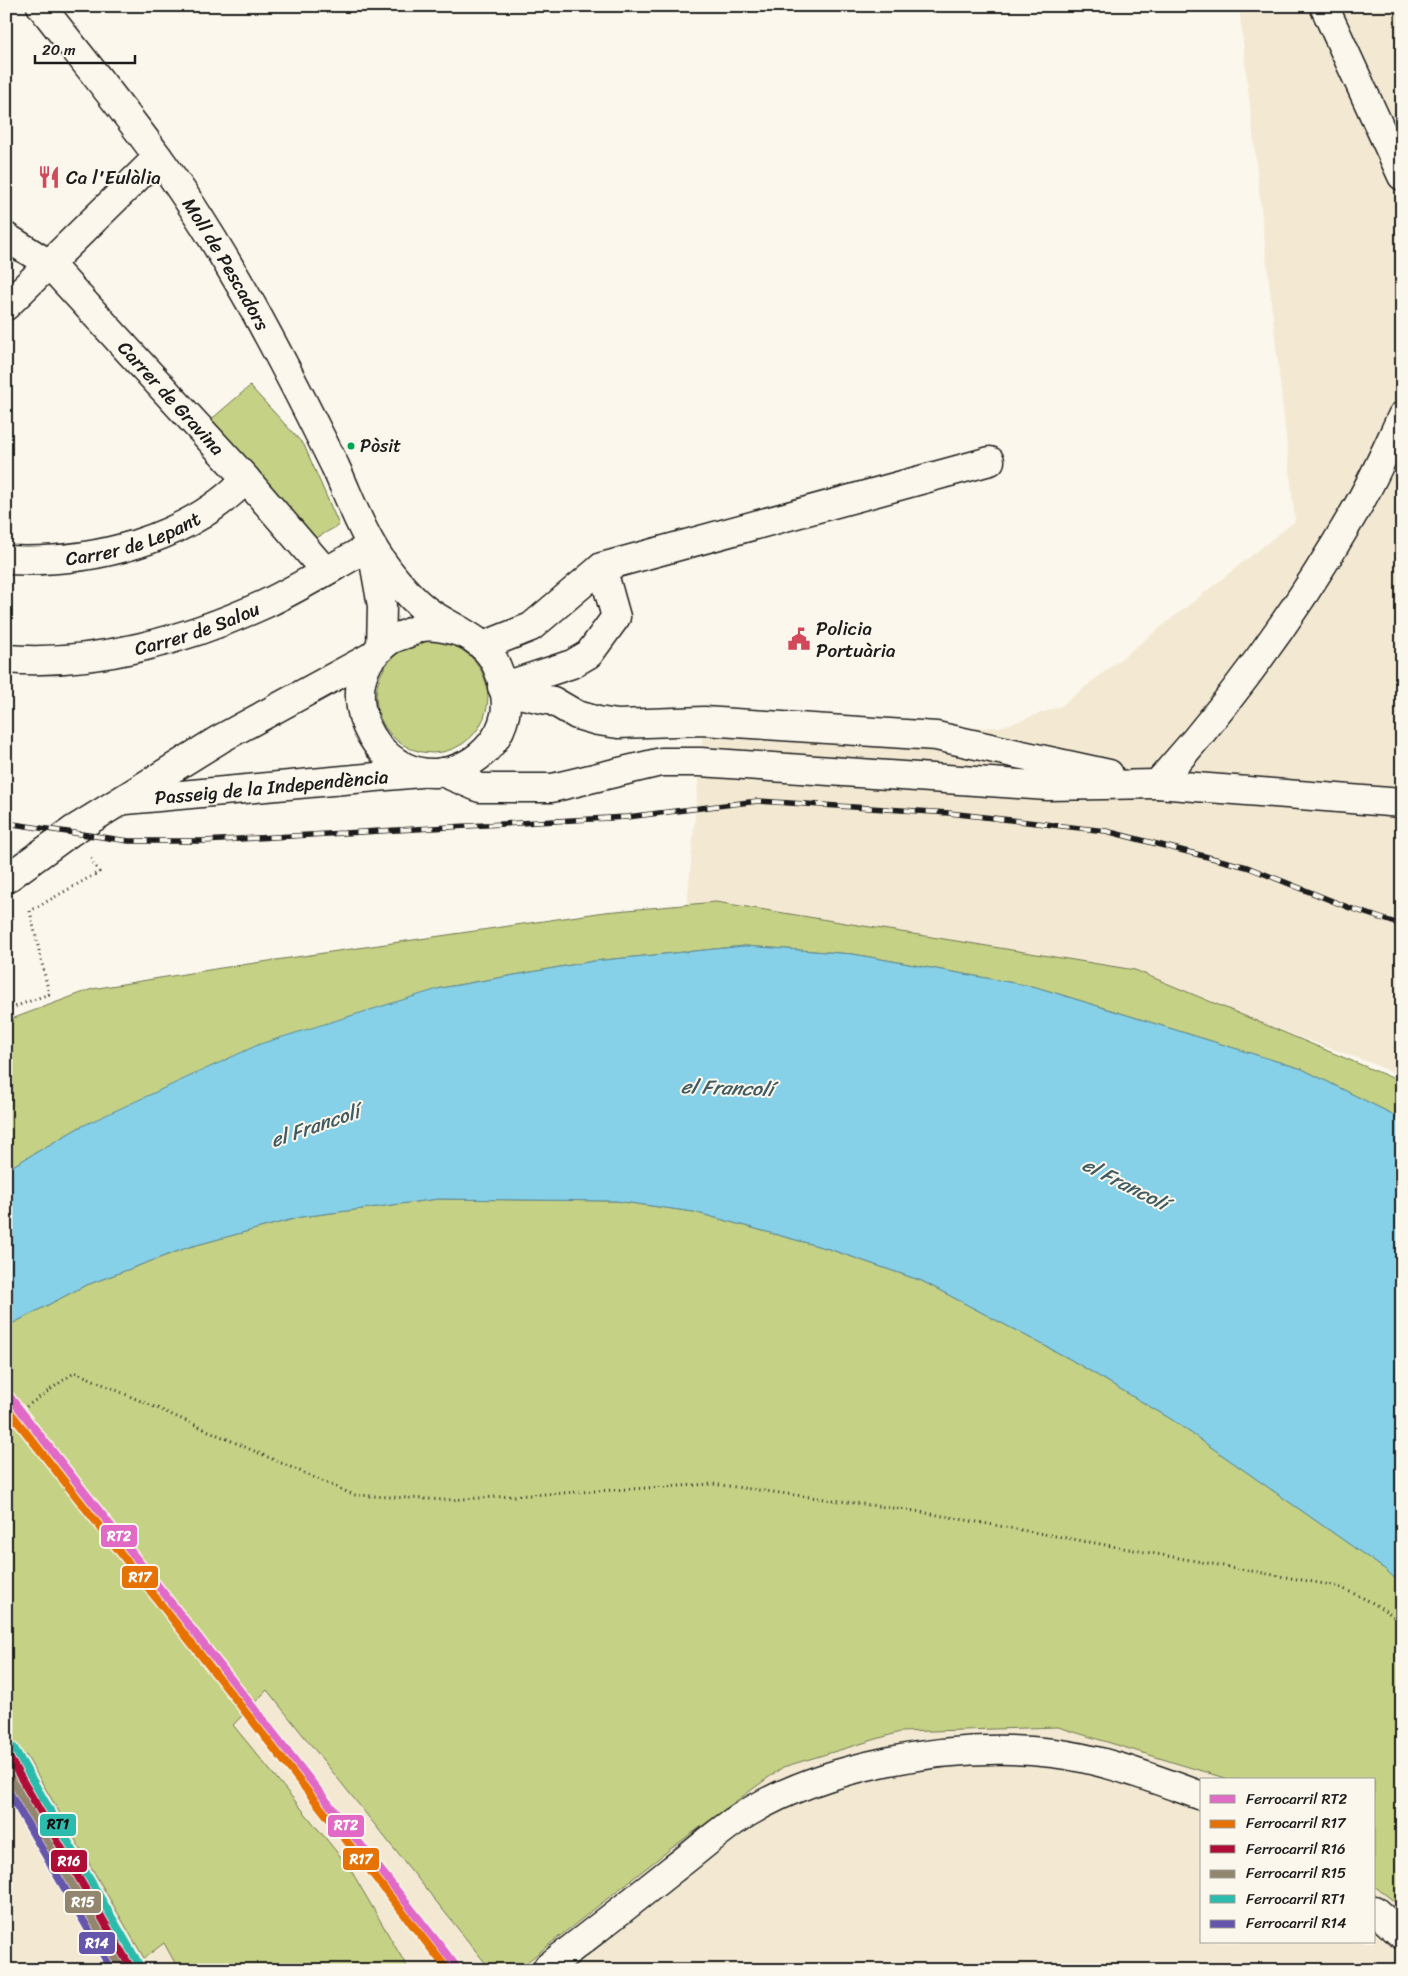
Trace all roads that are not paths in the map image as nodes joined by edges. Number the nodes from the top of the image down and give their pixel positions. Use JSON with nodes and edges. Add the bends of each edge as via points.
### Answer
{"nodes":[{"id":1,"x":41,"y":6,"type":"edge"},
{"id":2,"x":1324,"y":6,"type":"edge"},
{"id":3,"x":158,"y":157,"type":"junction"},
{"id":4,"x":1402,"y":176,"type":"edge"},
{"id":5,"x":6,"y":237,"type":"edge"},
{"id":6,"x":49,"y":264,"type":"junction"},
{"id":7,"x":6,"y":306,"type":"edge"},
{"id":8,"x":1402,"y":416,"type":"edge"},
{"id":9,"x":990,"y":461,"type":"dead end"},
{"id":10,"x":246,"y":479,"type":"junction"},
{"id":11,"x":372,"y":546,"type":"junction"},
{"id":12,"x":6,"y":560,"type":"edge"},
{"id":13,"x":602,"y":567,"type":"junction"},
{"id":14,"x":325,"y":571,"type":"junction"},
{"id":15,"x":474,"y":640,"type":"junction"},
{"id":16,"x":378,"y":652,"type":"junction"},
{"id":17,"x":6,"y":659,"type":"edge"},
{"id":18,"x":503,"y":689,"type":"junction"},
{"id":19,"x":674,"y":722,"type":"junction"},
{"id":20,"x":661,"y":762,"type":"junction"},
{"id":21,"x":433,"y":772,"type":"junction"},
{"id":22,"x":1157,"y":784,"type":"junction"},
{"id":23,"x":120,"y":801,"type":"junction"},
{"id":24,"x":1402,"y":803,"type":"edge"},
{"id":25,"x":6,"y":878,"type":"edge"},
{"id":26,"x":1200,"y":1795,"type":"edge"},
{"id":27,"x":1376,"y":1912,"type":"edge"},
{"id":28,"x":1402,"y":1935,"type":"edge"},
{"id":29,"x":550,"y":1970,"type":"edge"}],
"edges":[{"from":1,"to":3,"type":"street","name":"Moll de Pescadors"},
{"from":2,"to":4,"type":"street"},
{"from":3,"to":6,"type":"street"},
{"from":3,"to":11,"type":"street","name":"Moll de Pescadors","via":[[251,304],[336,468]]},
{"from":5,"to":6,"type":"street","name":"Carrer de Gravina"},
{"from":6,"to":7,"type":"street"},
{"from":6,"to":10,"type":"street","name":"Carrer de Gravina"},
{"from":8,"to":22,"type":"street","via":[[1356,510],[1299,599],[1203,733]]},
{"from":9,"to":13,"type":"street"},
{"from":10,"to":12,"type":"street","name":"Carrer de Lepant","via":[[227,499],[170,531],[108,553],[40,562]]},
{"from":10,"to":14,"type":"street","name":"Carrer de Gravina"},
{"from":11,"to":14,"type":"street","name":"Carrer de Salou"},
{"from":11,"to":15,"type":"street","name":"Moll de Pescadors","via":[[428,612]]},
{"from":11,"to":16,"type":"street","name":"Moll de Pescadors","via":[[382,606]]},
{"from":13,"to":15,"type":"street","via":[[531,626]]},
{"from":13,"to":18,"type":"street","via":[[616,617],[589,654],[572,664]]},
{"from":14,"to":17,"type":"street","name":"Carrer de Salou","via":[[265,604],[168,640],[69,658]]},
{"from":15,"to":16,"type":"street","via":[[444,627],[422,627],[388,641]]},
{"from":15,"to":18,"type":"street","via":[[496,664]]},
{"from":16,"to":21,"type":"street","via":[[365,670],[360,686],[362,720],[369,736],[392,761],[408,769]]},
{"from":16,"to":23,"type":"street","name":"Passeig de la Independència","via":[[220,739]]},
{"from":18,"to":19,"type":"street","via":[[553,701],[577,715],[598,721],[618,724]]},
{"from":18,"to":21,"type":"street","via":[[505,714],[493,742],[470,763]]},
{"from":19,"to":20,"type":"street"},
{"from":19,"to":22,"type":"street","via":[[704,720],[936,736]]},
{"from":20,"to":21,"type":"street","via":[[552,788],[480,788]]},
{"from":20,"to":22,"type":"street","via":[[1048,786]]},
{"from":21,"to":23,"type":"street","name":"Passeig de la Independència"},
{"from":22,"to":24,"type":"street"},
{"from":23,"to":25,"type":"street","name":"Passeig de la Independència"},
{"from":26,"to":29,"type":"street","via":[[1132,1771],[1053,1753],[988,1751],[923,1755],[851,1769],[789,1792],[734,1822],[548,1967]]},
{"from":27,"to":28,"type":"street"}]}
